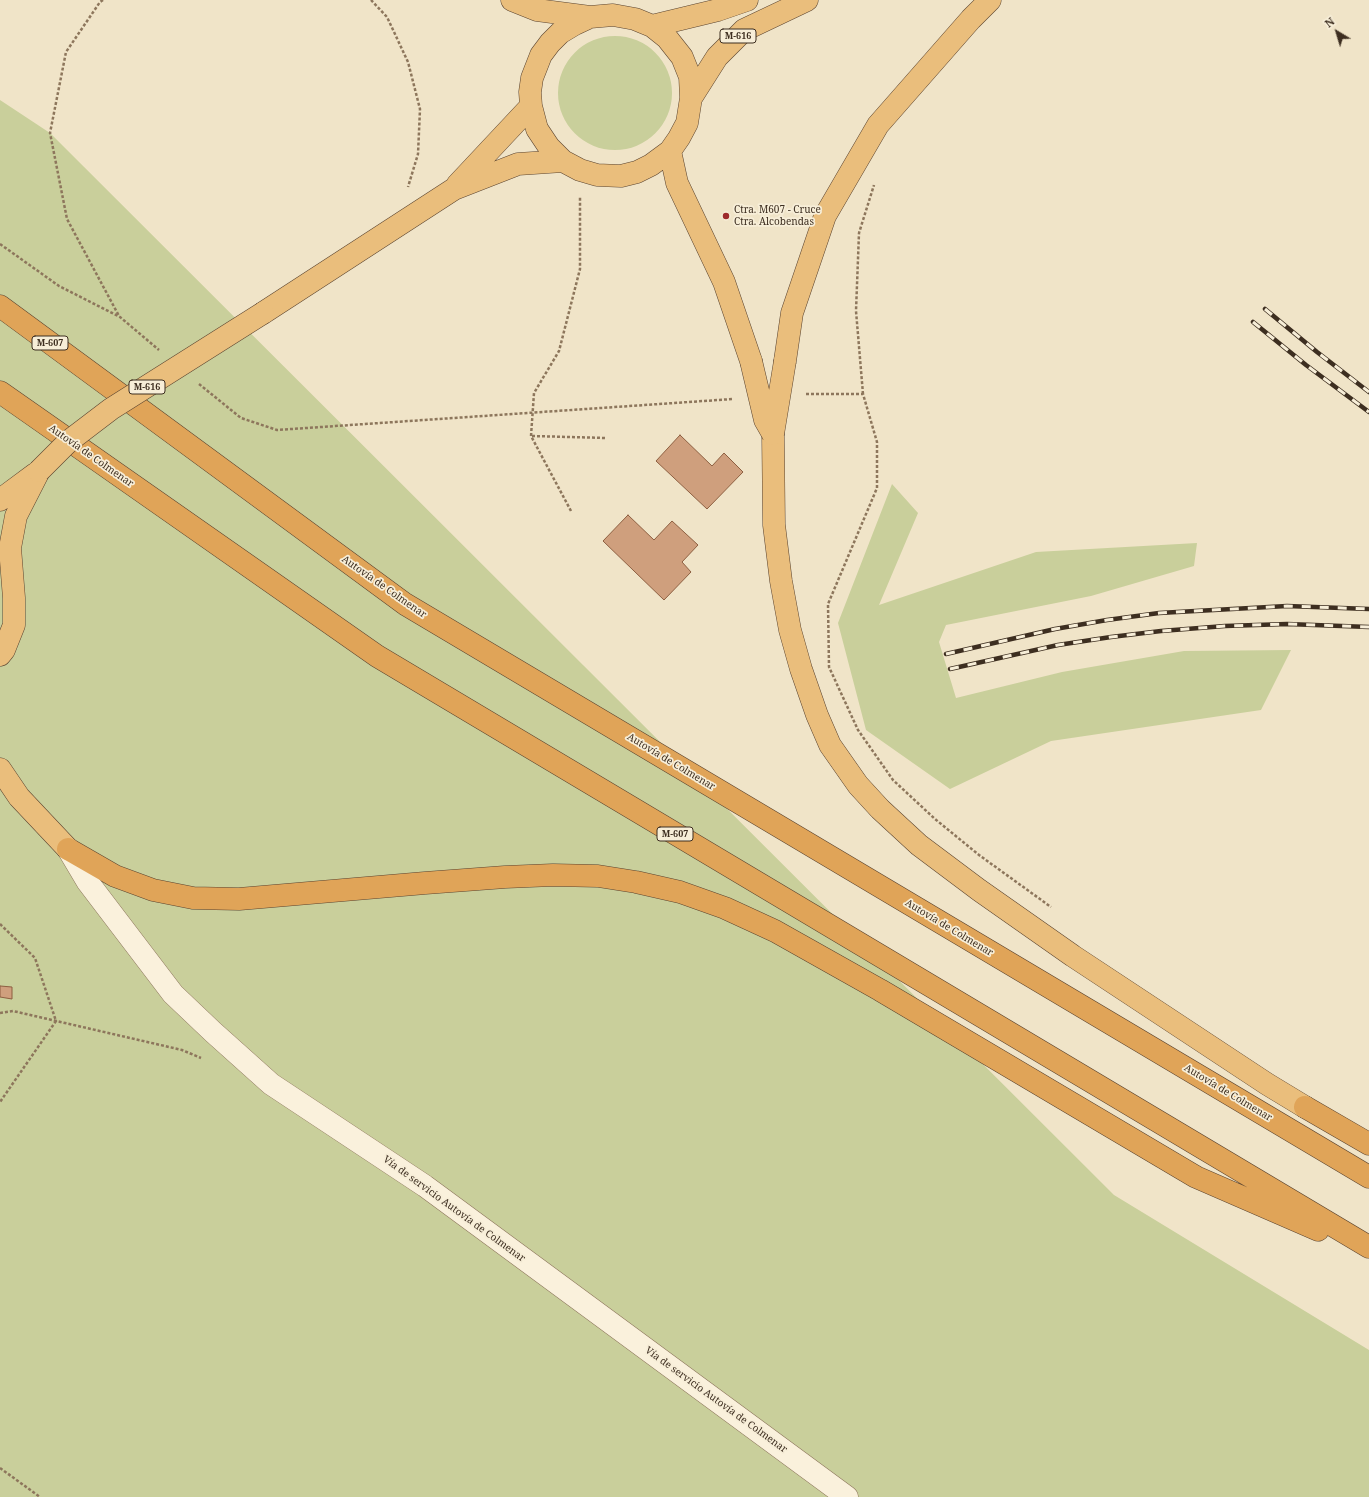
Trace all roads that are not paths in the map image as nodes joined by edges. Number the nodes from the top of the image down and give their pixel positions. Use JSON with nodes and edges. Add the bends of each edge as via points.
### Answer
{"nodes":[{"id":1,"x":512,"y":0,"type":"edge"},
{"id":2,"x":747,"y":0,"type":"edge"},
{"id":3,"x":807,"y":0,"type":"edge"},
{"id":4,"x":990,"y":0,"type":"edge"},
{"id":5,"x":590,"y":18,"type":"junction"},
{"id":6,"x":652,"y":26,"type":"junction"},
{"id":7,"x":691,"y":98,"type":"junction"},
{"id":8,"x":531,"y":106,"type":"junction"},
{"id":9,"x":670,"y":151,"type":"junction"},
{"id":10,"x":572,"y":166,"type":"junction"},
{"id":11,"x":454,"y":189,"type":"junction"},
{"id":12,"x":0,"y":306,"type":"edge"},
{"id":13,"x":0,"y":392,"type":"edge"},
{"id":14,"x":773,"y":434,"type":"junction"},
{"id":15,"x":39,"y":471,"type":"junction"},
{"id":16,"x":0,"y":500,"type":"edge"},
{"id":17,"x":0,"y":655,"type":"edge"},
{"id":18,"x":0,"y":769,"type":"edge"},
{"id":19,"x":68,"y":849,"type":"junction"},
{"id":20,"x":1369,"y":1144,"type":"edge"},
{"id":21,"x":1369,"y":1177,"type":"edge"},
{"id":22,"x":1369,"y":1246,"type":"edge"},
{"id":23,"x":1369,"y":1251,"type":"edge"},
{"id":24,"x":847,"y":1497,"type":"edge"}],
"edges":[{"from":1,"to":5,"type":"highway","via":[[537,10]]},
{"from":2,"to":6,"type":"highway"},
{"from":3,"to":7,"type":"highway","number":"M-616","via":[[744,30],[717,57]]},
{"from":4,"to":14,"type":"highway","bridge":true,"via":[[878,124],[825,216],[792,313]]},
{"from":5,"to":6,"type":"highway","number":"M-616","via":[[613,15],[634,18]]},
{"from":5,"to":8,"type":"highway","number":"M-616","via":[[560,33],[550,43],[532,78]]},
{"from":6,"to":7,"type":"highway","number":"M-616","via":[[667,38],[682,57],[690,77]]},
{"from":7,"to":9,"type":"highway","number":"M-616","via":[[687,123]]},
{"from":8,"to":10,"type":"highway","number":"M-616","via":[[537,129],[549,147]]},
{"from":8,"to":11,"type":"highway","number":"M-616"},
{"from":9,"to":10,"type":"highway","number":"M-616","via":[[651,165],[621,176],[597,175]]},
{"from":9,"to":14,"type":"highway","bridge":true,"via":[[677,183],[724,282],[751,361],[765,420]]},
{"from":10,"to":11,"type":"highway","number":"M-616","via":[[518,164]]},
{"from":11,"to":15,"type":"highway","number":"M-616","bridge":true,"via":[[111,409],[69,441]]},
{"from":12,"to":21,"type":"highway","name":"Autovía de Colmenar","number":"M-607","via":[[405,604]]},
{"from":13,"to":22,"type":"highway","name":"Autovía de Colmenar","number":"M-607","via":[[377,656]]},
{"from":14,"to":20,"type":"highway","via":[[774,524],[790,630],[800,669],[830,745],[858,785],[919,845],[979,890],[1073,956],[1261,1080]]},
{"from":15,"to":16,"type":"highway","number":"M-616"},
{"from":15,"to":17,"type":"highway","number":"M-616","via":[[16,516],[10,548],[14,625]]},
{"from":18,"to":19,"type":"highway","via":[[19,797]]},
{"from":19,"to":23,"type":"highway","via":[[115,876],[153,890],[192,898],[239,900],[425,883],[553,875],[598,876],[680,892],[725,908],[775,931],[880,990],[1196,1177]]},
{"from":19,"to":24,"type":"street","name":"Vía de servicio Autovía de Colmenar","via":[[87,881],[173,994],[271,1084],[426,1186]]}]}
